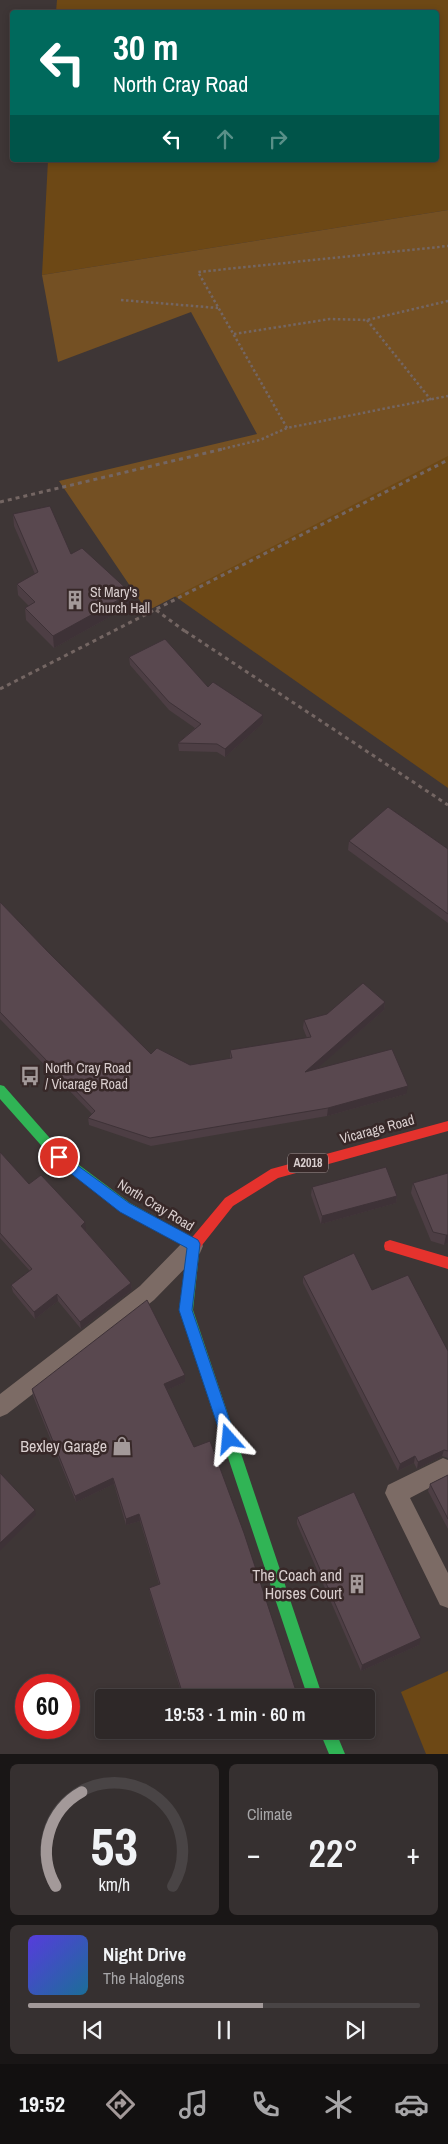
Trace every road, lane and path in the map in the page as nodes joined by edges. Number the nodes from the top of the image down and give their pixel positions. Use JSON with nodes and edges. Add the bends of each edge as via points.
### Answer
{"nodes":[{"id":1,"x":448,"y":246,"type":"edge"},
{"id":2,"x":121,"y":300,"type":"dead end"},
{"id":3,"x":448,"y":301,"type":"edge"},
{"id":4,"x":219,"y":308,"type":"junction"},
{"id":5,"x":367,"y":320,"type":"junction"},
{"id":6,"x":234,"y":334,"type":"junction"},
{"id":7,"x":448,"y":396,"type":"edge"},
{"id":8,"x":431,"y":400,"type":"junction"},
{"id":9,"x":287,"y":428,"type":"junction"},
{"id":10,"x":448,"y":460,"type":"edge"},
{"id":11,"x":0,"y":502,"type":"edge"},
{"id":12,"x":156,"y":610,"type":"junction"},
{"id":13,"x":0,"y":689,"type":"edge"},
{"id":14,"x":448,"y":805,"type":"edge"},
{"id":15,"x":0,"y":1090,"type":"edge"},
{"id":16,"x":448,"y":1126,"type":"edge"},
{"id":17,"x":194,"y":1244,"type":"junction"},
{"id":18,"x":390,"y":1246,"type":"dead end"},
{"id":19,"x":448,"y":1263,"type":"edge"},
{"id":20,"x":0,"y":1407,"type":"edge"},
{"id":21,"x":443,"y":1469,"type":"dead end"},
{"id":22,"x":448,"y":1597,"type":"edge"},
{"id":23,"x":313,"y":1689,"type":"edge"},
{"id":24,"x":331,"y":1739,"type":"edge"},
{"id":25,"x":337,"y":1754,"type":"edge"}],
"edges":[{"from":1,"to":4,"type":"path","via":[[198,272]]},
{"from":2,"to":4,"type":"path"},
{"from":3,"to":5,"type":"path"},
{"from":4,"to":6,"type":"path"},
{"from":5,"to":6,"type":"path","via":[[330,319]]},
{"from":5,"to":8,"type":"path"},
{"from":6,"to":9,"type":"path"},
{"from":7,"to":8,"type":"path"},
{"from":8,"to":9,"type":"path"},
{"from":9,"to":11,"type":"path","via":[[260,440]]},
{"from":10,"to":12,"type":"path"},
{"from":12,"to":13,"type":"path"},
{"from":12,"to":14,"type":"path"},
{"from":15,"to":17,"type":"main road","name":"North Cray Road","via":[[59,1157],[125,1207]]},
{"from":16,"to":17,"type":"main road","name":"Vicarage Road","number":"A2018","via":[[275,1173],[230,1202]]},
{"from":17,"to":20,"type":"lane","via":[[147,1293]]},
{"from":17,"to":23,"type":"main road","name":"North Cray Road","via":[[186,1310]]},
{"from":18,"to":19,"type":"main road"},
{"from":21,"to":22,"type":"lane","via":[[396,1493]]},
{"from":24,"to":25,"type":"main road"}]}
